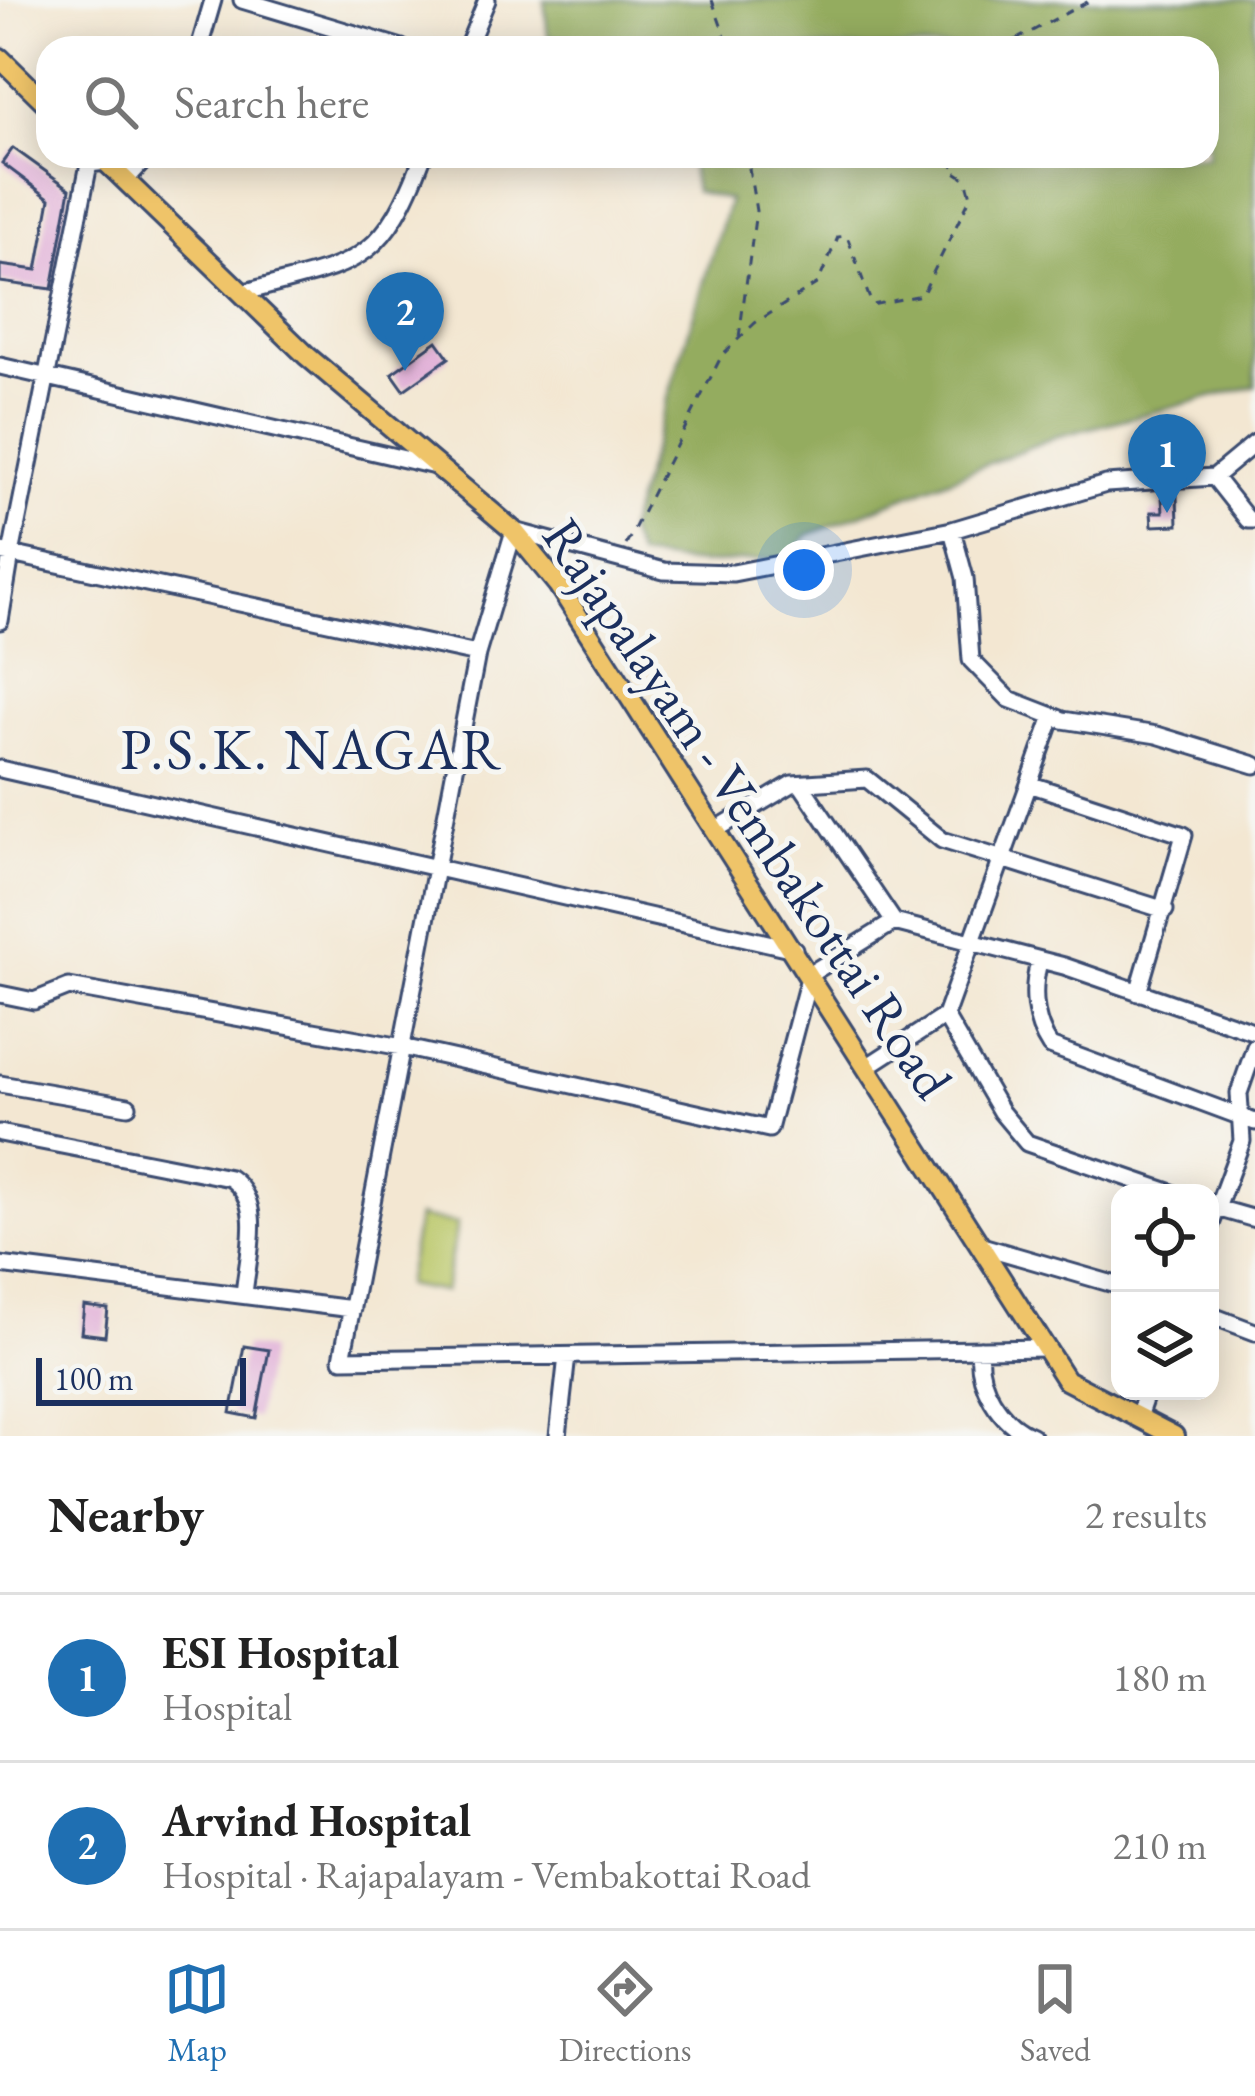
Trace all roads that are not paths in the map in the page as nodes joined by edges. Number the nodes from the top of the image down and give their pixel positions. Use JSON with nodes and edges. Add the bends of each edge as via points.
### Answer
{"nodes":[{"id":1,"x":213,"y":0,"type":"edge"},
{"id":2,"x":242,"y":0,"type":"edge"},
{"id":3,"x":487,"y":0,"type":"edge"},
{"id":4,"x":202,"y":36,"type":"edge"},
{"id":5,"x":362,"y":36,"type":"edge"},
{"id":6,"x":472,"y":36,"type":"edge"},
{"id":7,"x":0,"y":58,"type":"edge"},
{"id":8,"x":36,"y":93,"type":"edge"},
{"id":9,"x":87,"y":168,"type":"edge"},
{"id":10,"x":112,"y":168,"type":"edge"},
{"id":11,"x":137,"y":168,"type":"edge"},
{"id":12,"x":419,"y":168,"type":"edge"},
{"id":13,"x":125,"y":181,"type":"junction"},
{"id":14,"x":242,"y":293,"type":"junction"},
{"id":15,"x":0,"y":366,"type":"edge"},
{"id":16,"x":49,"y":376,"type":"junction"},
{"id":17,"x":1255,"y":443,"type":"edge"},
{"id":18,"x":1255,"y":460,"type":"edge"},
{"id":19,"x":1232,"y":462,"type":"junction"},
{"id":20,"x":438,"y":467,"type":"junction"},
{"id":21,"x":1214,"y":477,"type":"junction"},
{"id":22,"x":1255,"y":520,"type":"edge"},
{"id":23,"x":952,"y":530,"type":"junction"},
{"id":24,"x":514,"y":532,"type":"junction"},
{"id":25,"x":5,"y":553,"type":"edge"},
{"id":26,"x":0,"y":621,"type":"edge"},
{"id":27,"x":477,"y":654,"type":"junction"},
{"id":28,"x":1053,"y":716,"type":"junction"},
{"id":29,"x":1255,"y":765,"type":"edge"},
{"id":30,"x":0,"y":769,"type":"edge"},
{"id":31,"x":1030,"y":784,"type":"junction"},
{"id":32,"x":802,"y":786,"type":"junction"},
{"id":33,"x":716,"y":829,"type":"junction"},
{"id":34,"x":1000,"y":860,"type":"junction"},
{"id":35,"x":438,"y":866,"type":"junction"},
{"id":36,"x":1165,"y":910,"type":"junction"},
{"id":37,"x":894,"y":922,"type":"junction"},
{"id":38,"x":972,"y":939,"type":"junction"},
{"id":39,"x":794,"y":949,"type":"junction"},
{"id":40,"x":1039,"y":962,"type":"junction"},
{"id":41,"x":810,"y":974,"type":"junction"},
{"id":42,"x":1138,"y":993,"type":"junction"},
{"id":43,"x":0,"y":994,"type":"edge"},
{"id":44,"x":945,"y":1016,"type":"junction"},
{"id":45,"x":1255,"y":1032,"type":"edge"},
{"id":46,"x":402,"y":1047,"type":"junction"},
{"id":47,"x":1255,"y":1047,"type":"edge"},
{"id":48,"x":868,"y":1066,"type":"junction"},
{"id":49,"x":0,"y":1084,"type":"edge"},
{"id":50,"x":128,"y":1106,"type":"dead end"},
{"id":51,"x":1248,"y":1119,"type":"edge"},
{"id":52,"x":0,"y":1133,"type":"edge"},
{"id":53,"x":1146,"y":1184,"type":"edge"},
{"id":54,"x":1219,"y":1196,"type":"edge"},
{"id":55,"x":1219,"y":1209,"type":"edge"},
{"id":56,"x":1255,"y":1219,"type":"edge"},
{"id":57,"x":982,"y":1246,"type":"junction"},
{"id":58,"x":0,"y":1265,"type":"edge"},
{"id":59,"x":1111,"y":1283,"type":"edge"},
{"id":60,"x":244,"y":1295,"type":"junction"},
{"id":61,"x":352,"y":1309,"type":"junction"},
{"id":62,"x":1219,"y":1318,"type":"edge"},
{"id":63,"x":1255,"y":1332,"type":"edge"},
{"id":64,"x":1046,"y":1348,"type":"junction"},
{"id":65,"x":980,"y":1349,"type":"junction"},
{"id":66,"x":567,"y":1355,"type":"junction"},
{"id":67,"x":1144,"y":1400,"type":"edge"},
{"id":68,"x":1138,"y":1418,"type":"junction"},
{"id":69,"x":1162,"y":1433,"type":"edge"},
{"id":70,"x":558,"y":1436,"type":"edge"},
{"id":71,"x":1032,"y":1436,"type":"edge"}],
"edges":[{"from":1,"to":4,"type":"street"},
{"from":2,"to":5,"type":"street"},
{"from":3,"to":6,"type":"street"},
{"from":7,"to":8,"type":"main road"},
{"from":9,"to":16,"type":"street"},
{"from":10,"to":13,"type":"main road","name":"Rajapalayam - Vembakottai Road"},
{"from":11,"to":13,"type":"street"},
{"from":12,"to":14,"type":"street","via":[[384,239],[351,262]]},
{"from":13,"to":14,"type":"main road","name":"Rajapalayam - Vembakottai Road"},
{"from":14,"to":20,"type":"main road","name":"Rajapalayam - Vembakottai Road"},
{"from":15,"to":16,"type":"street"},
{"from":16,"to":20,"type":"street"},
{"from":16,"to":25,"type":"street"},
{"from":17,"to":19,"type":"street"},
{"from":18,"to":19,"type":"street"},
{"from":19,"to":21,"type":"street"},
{"from":20,"to":24,"type":"main road","name":"Rajapalayam - Vembakottai Road"},
{"from":21,"to":22,"type":"street"},
{"from":21,"to":23,"type":"street","via":[[1106,484]]},
{"from":23,"to":24,"type":"street","via":[[734,573],[664,571]]},
{"from":23,"to":28,"type":"street","via":[[971,660],[1009,699]]},
{"from":24,"to":27,"type":"street"},
{"from":24,"to":33,"type":"main road","name":"Rajapalayam - Vembakottai Road","via":[[558,585]]},
{"from":25,"to":26,"type":"street"},
{"from":25,"to":27,"type":"street"},
{"from":27,"to":35,"type":"street"},
{"from":28,"to":29,"type":"street","via":[[1157,735]]},
{"from":28,"to":31,"type":"street"},
{"from":30,"to":35,"type":"street"},
{"from":31,"to":34,"type":"street"},
{"from":31,"to":36,"type":"street","via":[[1184,835]]},
{"from":32,"to":33,"type":"street","via":[[769,794]]},
{"from":32,"to":34,"type":"street","via":[[867,779],[942,840]]},
{"from":32,"to":37,"type":"street"},
{"from":33,"to":39,"type":"main road","name":"Rajapalayam - Vembakottai Road"},
{"from":34,"to":36,"type":"street"},
{"from":34,"to":38,"type":"street"},
{"from":35,"to":39,"type":"street"},
{"from":35,"to":46,"type":"street"},
{"from":36,"to":42,"type":"street"},
{"from":37,"to":38,"type":"street"},
{"from":37,"to":41,"type":"street"},
{"from":38,"to":40,"type":"street"},
{"from":38,"to":44,"type":"street"},
{"from":39,"to":41,"type":"main road","name":"Rajapalayam - Vembakottai Road"},
{"from":40,"to":42,"type":"street"},
{"from":40,"to":51,"type":"street","via":[[1038,1028],[1050,1046]]},
{"from":41,"to":46,"type":"street","via":[[769,1130]]},
{"from":41,"to":48,"type":"main road","name":"Rajapalayam - Vembakottai Road"},
{"from":42,"to":45,"type":"street"},
{"from":43,"to":46,"type":"street","via":[[34,1001],[69,987]]},
{"from":44,"to":48,"type":"street"},
{"from":44,"to":53,"type":"street","via":[[1027,1143]]},
{"from":46,"to":61,"type":"street"},
{"from":47,"to":51,"type":"street","via":[[1239,1093]]},
{"from":48,"to":57,"type":"main road","name":"Rajapalayam - Vembakottai Road"},
{"from":49,"to":50,"type":"street"},
{"from":51,"to":54,"type":"street"},
{"from":52,"to":60,"type":"street","via":[[230,1178],[252,1204]]},
{"from":55,"to":56,"type":"street"},
{"from":57,"to":59,"type":"street"},
{"from":57,"to":64,"type":"main road","name":"Rajapalayam - Vembakottai Road"},
{"from":58,"to":60,"type":"street"},
{"from":60,"to":61,"type":"street"},
{"from":61,"to":66,"type":"street","via":[[342,1359]]},
{"from":62,"to":63,"type":"street"},
{"from":64,"to":65,"type":"street"},
{"from":64,"to":68,"type":"main road","name":"Rajapalayam - Vembakottai Road","via":[[1066,1380]]},
{"from":65,"to":66,"type":"street"},
{"from":65,"to":71,"type":"street","via":[[977,1370],[988,1396]]},
{"from":66,"to":70,"type":"street"},
{"from":67,"to":68,"type":"street"},
{"from":68,"to":69,"type":"main road","name":"Rajapalayam - Vembakottai Road"}]}
